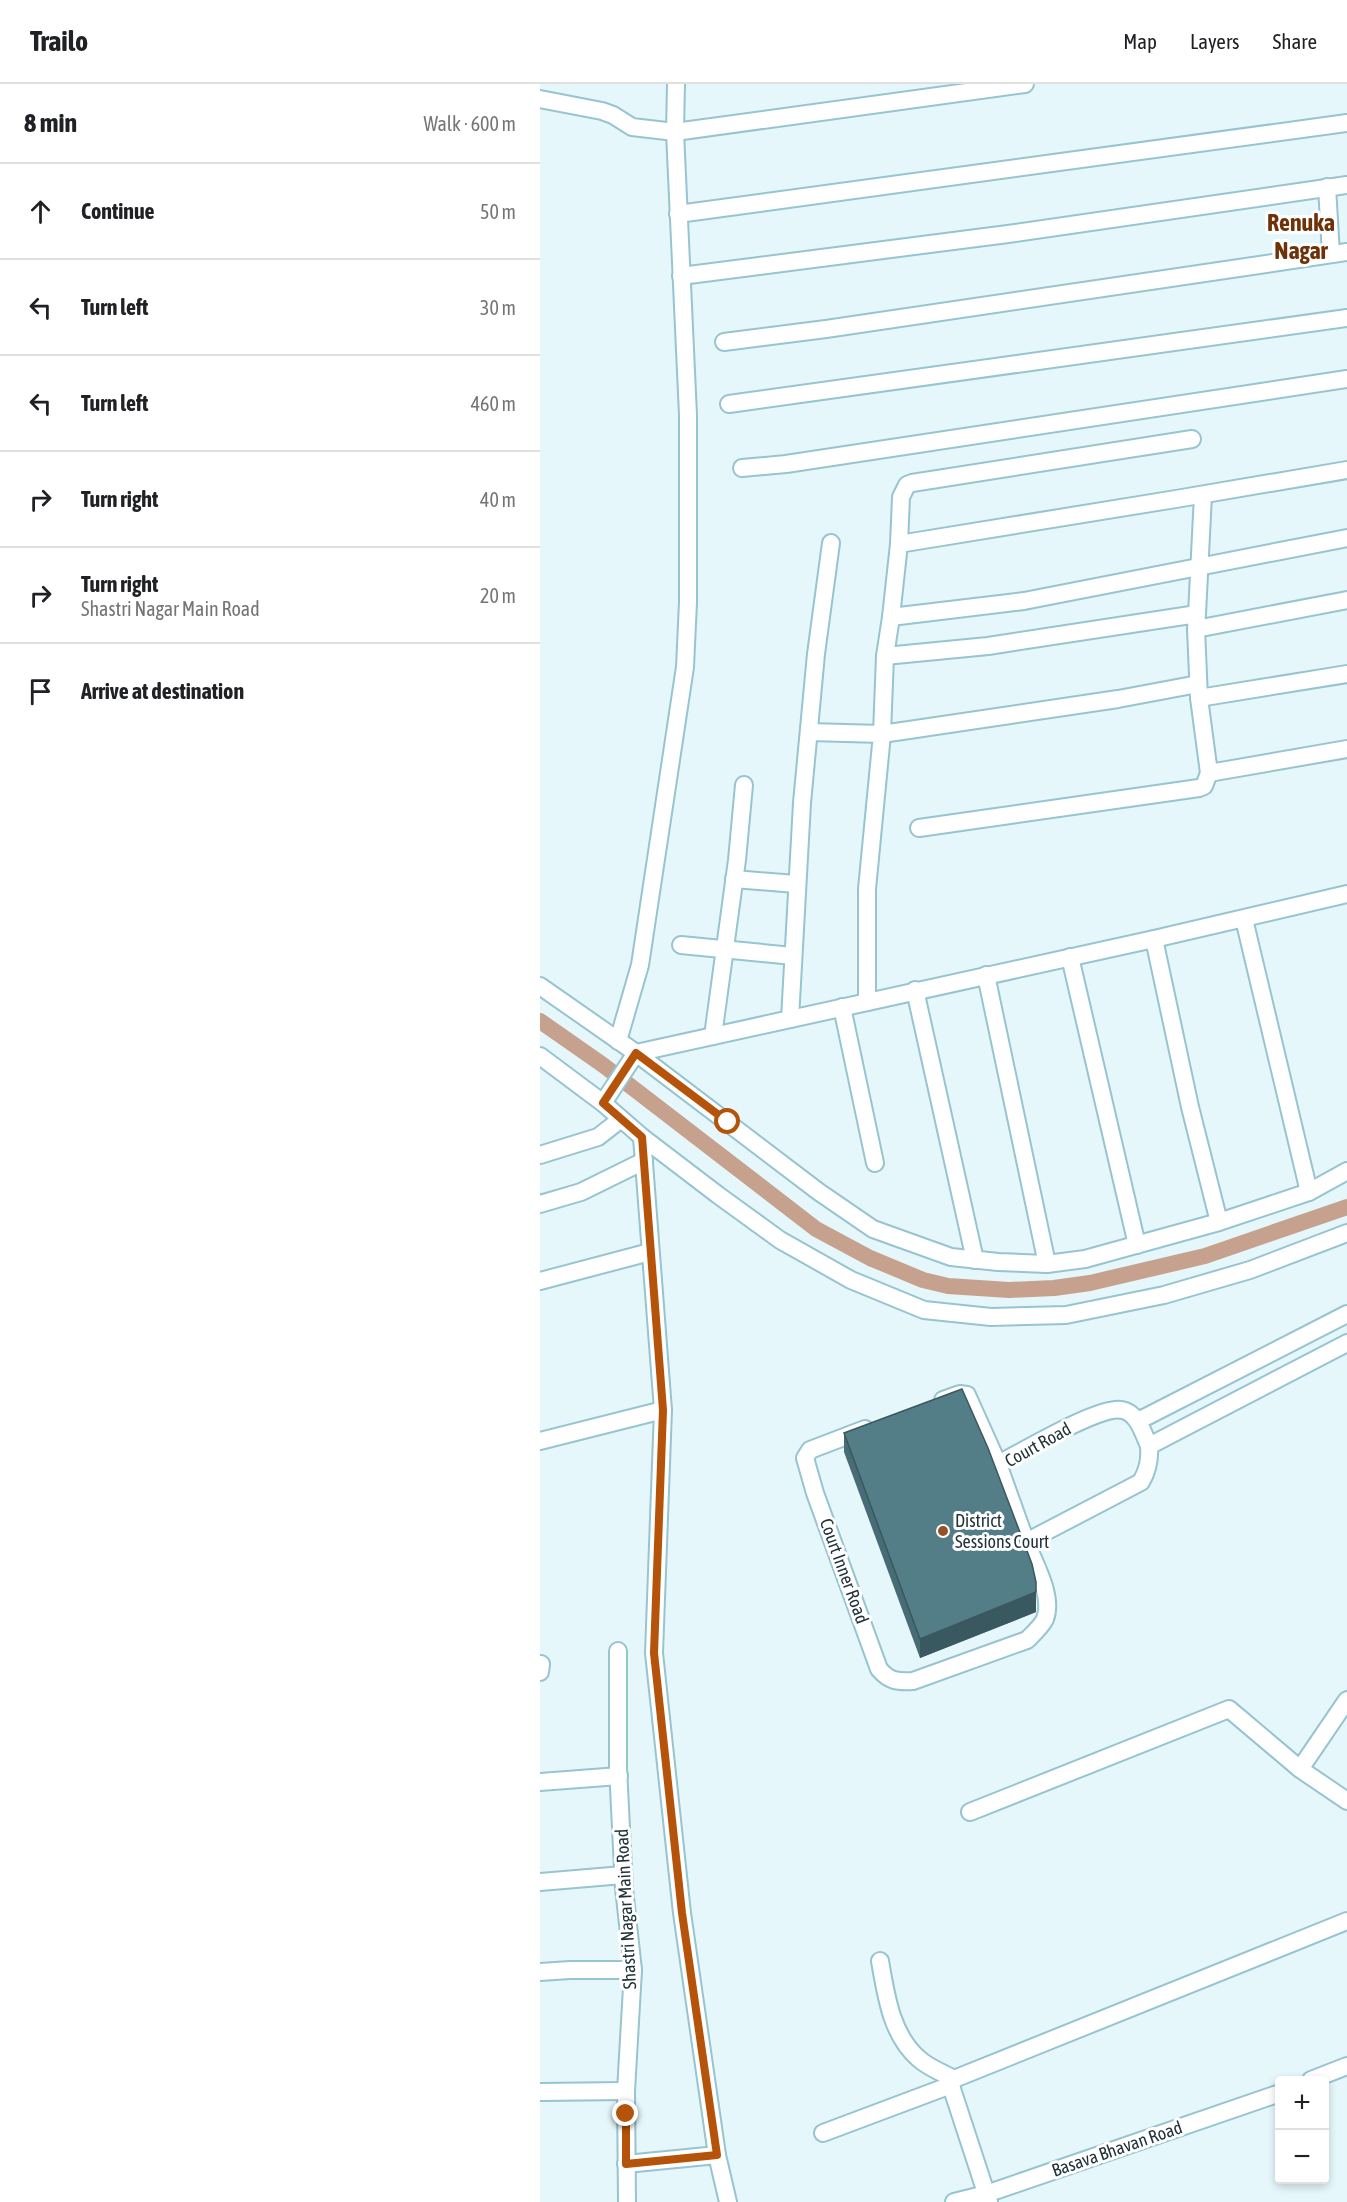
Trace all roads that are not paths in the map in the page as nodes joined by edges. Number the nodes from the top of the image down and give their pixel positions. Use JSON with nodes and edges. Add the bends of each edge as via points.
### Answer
{"nodes":[{"id":1,"x":676,"y":84,"type":"edge"},
{"id":2,"x":1024,"y":84,"type":"edge"},
{"id":3,"x":540,"y":99,"type":"edge"},
{"id":4,"x":1347,"y":123,"type":"edge"},
{"id":5,"x":675,"y":132,"type":"junction"},
{"id":6,"x":1347,"y":184,"type":"edge"},
{"id":7,"x":1327,"y":187,"type":"junction"},
{"id":8,"x":678,"y":214,"type":"junction"},
{"id":9,"x":1339,"y":253,"type":"edge"},
{"id":10,"x":681,"y":276,"type":"junction"},
{"id":11,"x":1347,"y":318,"type":"edge"},
{"id":12,"x":724,"y":342,"type":"dead end"},
{"id":13,"x":1347,"y":378,"type":"edge"},
{"id":14,"x":729,"y":404,"type":"dead end"},
{"id":15,"x":1192,"y":439,"type":"dead end"},
{"id":16,"x":742,"y":468,"type":"dead end"},
{"id":17,"x":1347,"y":470,"type":"edge"},
{"id":18,"x":1203,"y":495,"type":"junction"},
{"id":19,"x":1347,"y":538,"type":"edge"},
{"id":20,"x":831,"y":543,"type":"dead end"},
{"id":21,"x":899,"y":544,"type":"junction"},
{"id":22,"x":1200,"y":567,"type":"junction"},
{"id":23,"x":1347,"y":600,"type":"edge"},
{"id":24,"x":891,"y":617,"type":"junction"},
{"id":25,"x":1196,"y":621,"type":"junction"},
{"id":26,"x":885,"y":656,"type":"junction"},
{"id":27,"x":1347,"y":674,"type":"edge"},
{"id":28,"x":1198,"y":691,"type":"junction"},
{"id":29,"x":809,"y":732,"type":"junction"},
{"id":30,"x":882,"y":734,"type":"junction"},
{"id":31,"x":1347,"y":749,"type":"edge"},
{"id":32,"x":1209,"y":773,"type":"junction"},
{"id":33,"x":744,"y":785,"type":"dead end"},
{"id":34,"x":919,"y":828,"type":"dead end"},
{"id":35,"x":734,"y":879,"type":"junction"},
{"id":36,"x":796,"y":884,"type":"junction"},
{"id":37,"x":1347,"y":894,"type":"edge"},
{"id":38,"x":1244,"y":919,"type":"junction"},
{"id":39,"x":1154,"y":939,"type":"junction"},
{"id":40,"x":681,"y":945,"type":"dead end"},
{"id":41,"x":724,"y":951,"type":"junction"},
{"id":42,"x":793,"y":956,"type":"junction"},
{"id":43,"x":1070,"y":957,"type":"junction"},
{"id":44,"x":986,"y":975,"type":"junction"},
{"id":45,"x":540,"y":986,"type":"edge"},
{"id":46,"x":915,"y":990,"type":"junction"},
{"id":47,"x":867,"y":1002,"type":"junction"},
{"id":48,"x":842,"y":1007,"type":"junction"},
{"id":49,"x":790,"y":1019,"type":"junction"},
{"id":50,"x":713,"y":1036,"type":"junction"},
{"id":51,"x":618,"y":1041,"type":"junction"},
{"id":52,"x":540,"y":1056,"type":"edge"},
{"id":53,"x":632,"y":1059,"type":"junction"},
{"id":54,"x":607,"y":1098,"type":"junction"},
{"id":55,"x":621,"y":1119,"type":"junction"},
{"id":56,"x":642,"y":1137,"type":"junction"},
{"id":57,"x":540,"y":1155,"type":"edge"},
{"id":58,"x":644,"y":1161,"type":"junction"},
{"id":59,"x":875,"y":1163,"type":"dead end"},
{"id":60,"x":1347,"y":1171,"type":"edge"},
{"id":61,"x":1309,"y":1192,"type":"junction"},
{"id":62,"x":540,"y":1204,"type":"edge"},
{"id":63,"x":1220,"y":1222,"type":"junction"},
{"id":64,"x":1347,"y":1233,"type":"edge"},
{"id":65,"x":1137,"y":1245,"type":"junction"},
{"id":66,"x":651,"y":1252,"type":"junction"},
{"id":67,"x":975,"y":1260,"type":"junction"},
{"id":68,"x":1047,"y":1264,"type":"junction"},
{"id":69,"x":540,"y":1281,"type":"edge"},
{"id":70,"x":1347,"y":1314,"type":"edge"},
{"id":71,"x":1347,"y":1343,"type":"edge"},
{"id":72,"x":928,"y":1406,"type":"edge"},
{"id":73,"x":663,"y":1410,"type":"junction"},
{"id":74,"x":1138,"y":1421,"type":"junction"},
{"id":75,"x":877,"y":1424,"type":"edge"},
{"id":76,"x":540,"y":1441,"type":"edge"},
{"id":77,"x":1149,"y":1446,"type":"junction"},
{"id":78,"x":998,"y":1464,"type":"junction"},
{"id":79,"x":1026,"y":1542,"type":"junction"},
{"id":80,"x":618,"y":1651,"type":"dead end"},
{"id":81,"x":1347,"y":1700,"type":"edge"},
{"id":82,"x":1300,"y":1768,"type":"junction"},
{"id":83,"x":618,"y":1776,"type":"junction"},
{"id":84,"x":540,"y":1782,"type":"edge"},
{"id":85,"x":1347,"y":1801,"type":"edge"},
{"id":86,"x":970,"y":1812,"type":"dead end"},
{"id":87,"x":623,"y":1875,"type":"junction"},
{"id":88,"x":540,"y":1882,"type":"edge"},
{"id":89,"x":1347,"y":1921,"type":"edge"},
{"id":90,"x":880,"y":1961,"type":"dead end"},
{"id":91,"x":633,"y":1970,"type":"junction"},
{"id":92,"x":540,"y":1972,"type":"edge"},
{"id":93,"x":1347,"y":2066,"type":"edge"},
{"id":94,"x":1321,"y":2076,"type":"edge"},
{"id":95,"x":954,"y":2088,"type":"junction"},
{"id":96,"x":626,"y":2091,"type":"junction"},
{"id":97,"x":540,"y":2092,"type":"edge"},
{"id":98,"x":1275,"y":2095,"type":"edge"},
{"id":99,"x":823,"y":2133,"type":"dead end"},
{"id":100,"x":717,"y":2155,"type":"junction"},
{"id":101,"x":626,"y":2164,"type":"junction"},
{"id":102,"x":988,"y":2198,"type":"edge"},
{"id":103,"x":627,"y":2202,"type":"edge"},
{"id":104,"x":728,"y":2202,"type":"edge"},
{"id":105,"x":954,"y":2202,"type":"edge"}],
"edges":[{"from":1,"to":5,"type":"street"},
{"from":2,"to":5,"type":"street"},
{"from":3,"to":5,"type":"street","via":[[602,111],[632,127]]},
{"from":4,"to":8,"type":"street"},
{"from":5,"to":8,"type":"street"},
{"from":6,"to":7,"type":"street"},
{"from":7,"to":9,"type":"street"},
{"from":7,"to":10,"type":"street","via":[[1008,234]]},
{"from":8,"to":10,"type":"street"},
{"from":9,"to":12,"type":"street"},
{"from":10,"to":51,"type":"street","via":[[688,415],[685,668],[640,964]]},
{"from":11,"to":14,"type":"street"},
{"from":13,"to":16,"type":"street"},
{"from":15,"to":21,"type":"street","via":[[912,483],[901,497]]},
{"from":17,"to":18,"type":"street"},
{"from":18,"to":21,"type":"street"},
{"from":18,"to":22,"type":"street"},
{"from":19,"to":22,"type":"street"},
{"from":20,"to":29,"type":"street"},
{"from":21,"to":24,"type":"street"},
{"from":22,"to":24,"type":"street","via":[[1024,601]]},
{"from":22,"to":25,"type":"street"},
{"from":23,"to":25,"type":"street"},
{"from":24,"to":26,"type":"street"},
{"from":25,"to":26,"type":"street"},
{"from":25,"to":28,"type":"street"},
{"from":26,"to":30,"type":"street"},
{"from":27,"to":28,"type":"street"},
{"from":28,"to":30,"type":"street"},
{"from":28,"to":32,"type":"street"},
{"from":29,"to":30,"type":"street"},
{"from":29,"to":36,"type":"street"},
{"from":30,"to":47,"type":"street","via":[[867,889]]},
{"from":31,"to":32,"type":"street"},
{"from":32,"to":34,"type":"street","via":[[1204,786],[1199,788]]},
{"from":33,"to":35,"type":"street"},
{"from":35,"to":36,"type":"street"},
{"from":35,"to":41,"type":"street"},
{"from":36,"to":42,"type":"street"},
{"from":37,"to":38,"type":"street"},
{"from":38,"to":39,"type":"street"},
{"from":38,"to":61,"type":"street"},
{"from":39,"to":43,"type":"street"},
{"from":39,"to":63,"type":"street","via":[[1190,1107]]},
{"from":40,"to":41,"type":"street"},
{"from":41,"to":42,"type":"street"},
{"from":41,"to":50,"type":"street"},
{"from":42,"to":49,"type":"street"},
{"from":43,"to":44,"type":"street"},
{"from":43,"to":65,"type":"street"},
{"from":44,"to":46,"type":"street"},
{"from":44,"to":68,"type":"street"},
{"from":45,"to":51,"type":"street"},
{"from":46,"to":47,"type":"street"},
{"from":46,"to":67,"type":"street"},
{"from":47,"to":48,"type":"street"},
{"from":48,"to":49,"type":"street"},
{"from":48,"to":59,"type":"street"},
{"from":49,"to":50,"type":"street"},
{"from":50,"to":53,"type":"street"},
{"from":51,"to":53,"type":"street"},
{"from":52,"to":54,"type":"street"},
{"from":53,"to":54,"type":"street"},
{"from":53,"to":67,"type":"street","via":[[873,1229],[951,1257]]},
{"from":54,"to":55,"type":"street"},
{"from":55,"to":56,"type":"street"},
{"from":55,"to":57,"type":"street","via":[[598,1137]]},
{"from":56,"to":58,"type":"street"},
{"from":56,"to":64,"type":"street","via":[[780,1240],[851,1280],[924,1310],[992,1317],[1066,1315],[1164,1295],[1250,1270]]},
{"from":58,"to":62,"type":"street","via":[[581,1192]]},
{"from":58,"to":66,"type":"street"},
{"from":60,"to":61,"type":"street"},
{"from":61,"to":63,"type":"street"},
{"from":63,"to":65,"type":"street"},
{"from":65,"to":68,"type":"street"},
{"from":66,"to":69,"type":"street"},
{"from":66,"to":73,"type":"street"},
{"from":67,"to":68,"type":"street"},
{"from":70,"to":74,"type":"street"},
{"from":71,"to":77,"type":"street"},
{"from":72,"to":78,"type":"street","via":[[967,1395]]},
{"from":73,"to":76,"type":"street"},
{"from":73,"to":100,"type":"street","via":[[654,1653],[682,1913]]},
{"from":74,"to":77,"type":"street"},
{"from":74,"to":78,"type":"street","name":"Court Road","via":[[1123,1410],[1110,1409]]},
{"from":75,"to":79,"type":"street","name":"Court Inner Road","via":[[810,1450],[805,1458],[879,1669],[886,1677],[892,1681],[913,1681],[1027,1640],[1044,1622],[1047,1604]]},
{"from":77,"to":79,"type":"street","via":[[1149,1464],[1141,1482]]},
{"from":78,"to":79,"type":"street","name":"Court Road"},
{"from":80,"to":83,"type":"street","name":"Shastri Nagar Main Road"},
{"from":81,"to":82,"type":"street"},
{"from":82,"to":85,"type":"street"},
{"from":82,"to":86,"type":"street","via":[[1228,1709]]},
{"from":83,"to":84,"type":"street"},
{"from":83,"to":87,"type":"street","name":"Shastri Nagar Main Road"},
{"from":87,"to":88,"type":"street"},
{"from":87,"to":91,"type":"street","name":"Shastri Nagar Main Road"},
{"from":89,"to":95,"type":"street"},
{"from":90,"to":95,"type":"street","via":[[886,1997],[899,2034],[918,2059]]},
{"from":91,"to":92,"type":"street"},
{"from":91,"to":96,"type":"street","name":"Shastri Nagar Main Road"},
{"from":93,"to":94,"type":"street"},
{"from":95,"to":99,"type":"street"},
{"from":95,"to":102,"type":"street"},
{"from":96,"to":97,"type":"street"},
{"from":96,"to":101,"type":"street","name":"Shastri Nagar Main Road"},
{"from":98,"to":102,"type":"street","name":"Basava Bhavan Road"},
{"from":100,"to":101,"type":"street"},
{"from":100,"to":104,"type":"street"},
{"from":101,"to":103,"type":"street","name":"Shastri Nagar Main Road"},
{"from":102,"to":105,"type":"street","name":"Basava Bhavan Road"}]}
